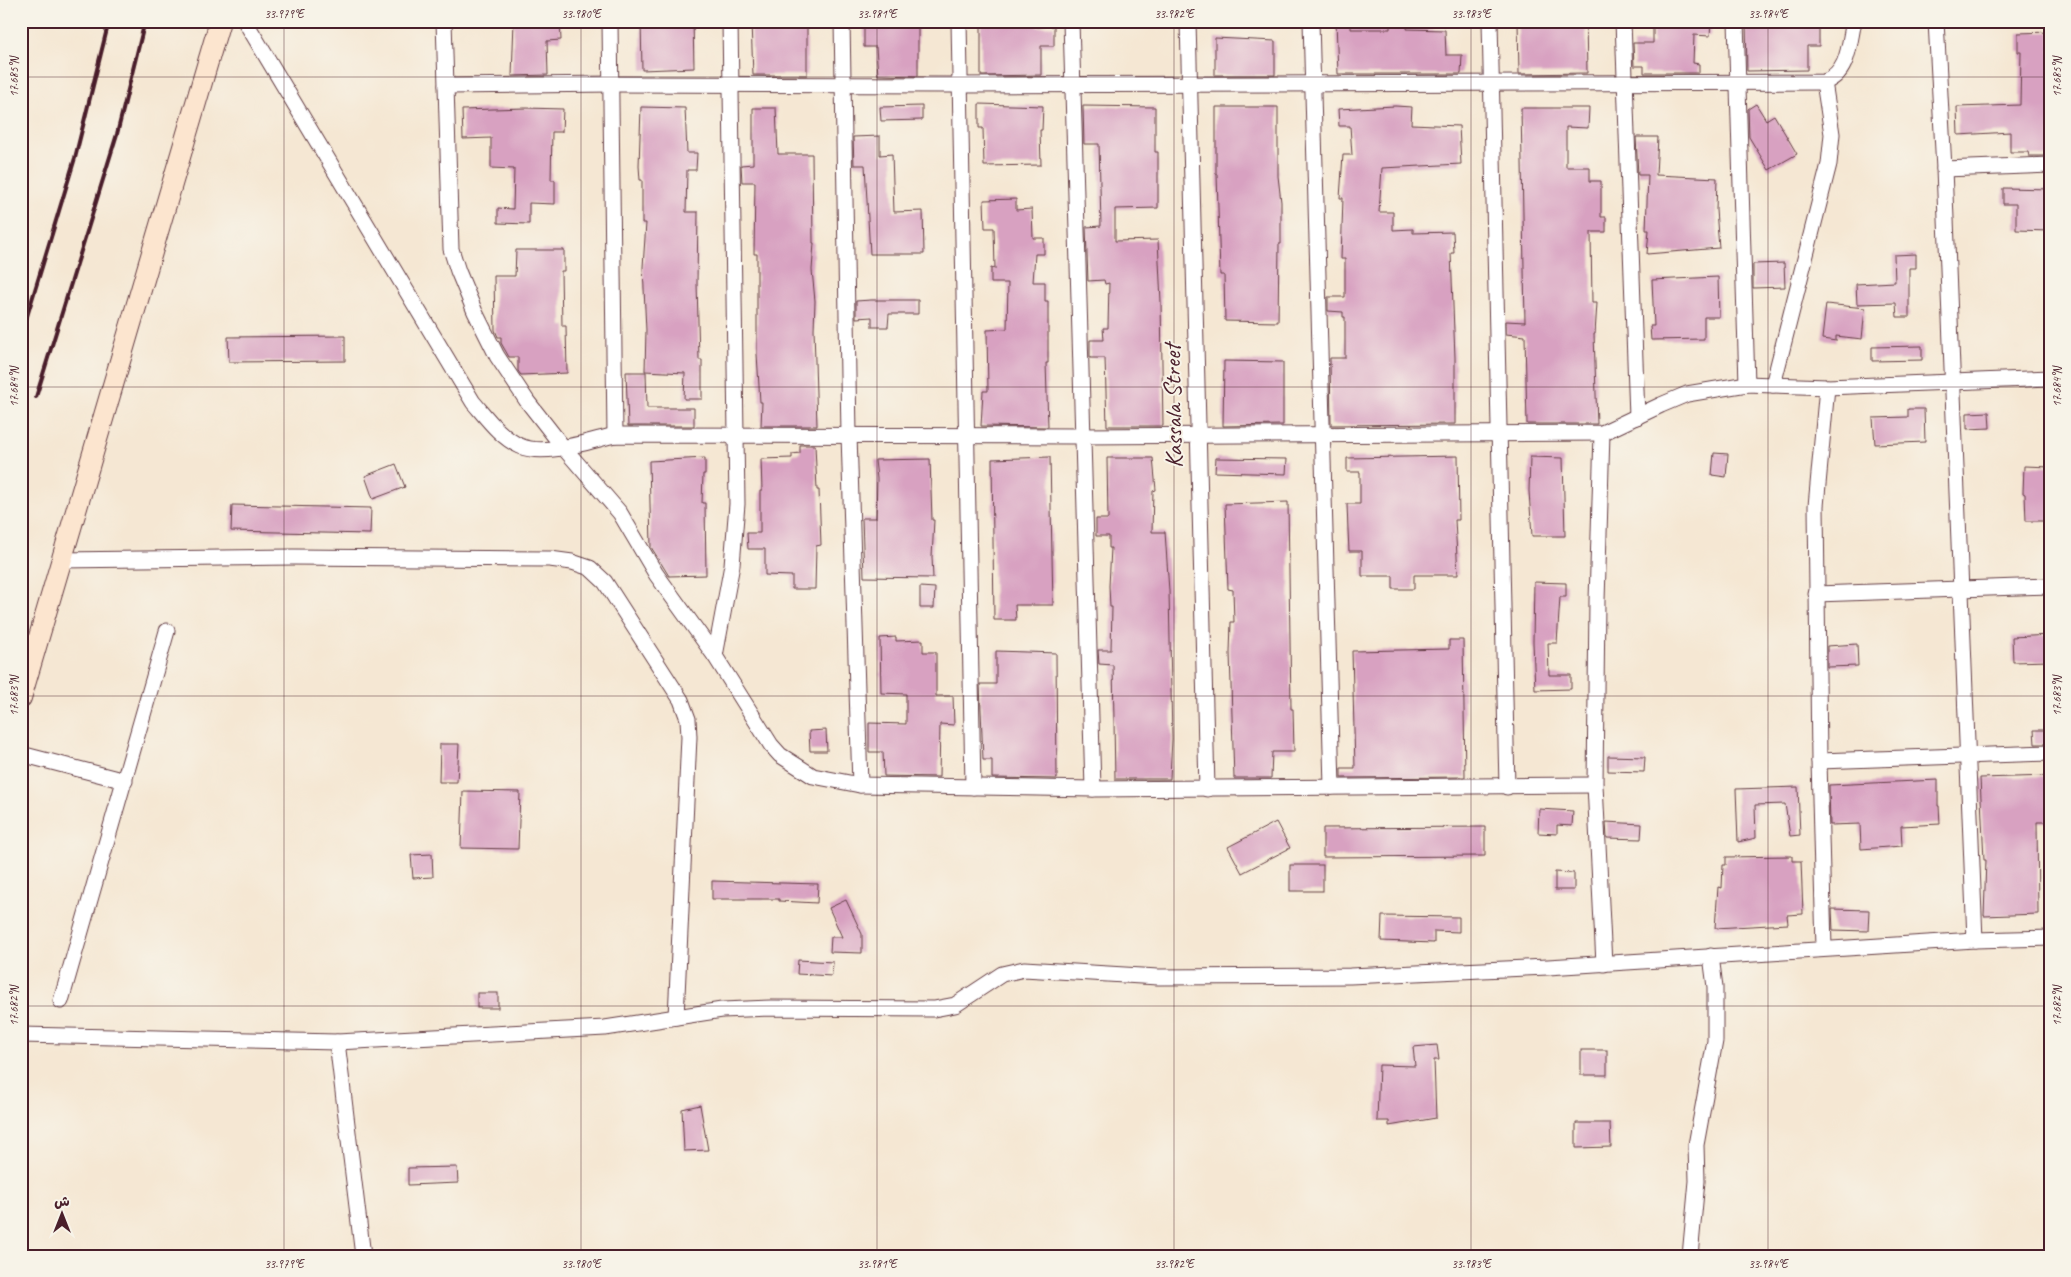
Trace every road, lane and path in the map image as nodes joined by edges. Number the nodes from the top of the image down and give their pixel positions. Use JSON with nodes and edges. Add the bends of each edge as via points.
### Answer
{"nodes":[{"id":1,"x":220,"y":21,"type":"edge"},
{"id":2,"x":245,"y":21,"type":"edge"},
{"id":3,"x":444,"y":21,"type":"edge"},
{"id":4,"x":610,"y":21,"type":"edge"},
{"id":5,"x":730,"y":21,"type":"edge"},
{"id":6,"x":842,"y":21,"type":"edge"},
{"id":7,"x":959,"y":21,"type":"edge"},
{"id":8,"x":1071,"y":21,"type":"edge"},
{"id":9,"x":1188,"y":21,"type":"edge"},
{"id":10,"x":1311,"y":21,"type":"edge"},
{"id":11,"x":1490,"y":21,"type":"edge"},
{"id":12,"x":1623,"y":21,"type":"edge"},
{"id":13,"x":1736,"y":21,"type":"edge"},
{"id":14,"x":1854,"y":21,"type":"edge"},
{"id":15,"x":1936,"y":21,"type":"edge"},
{"id":16,"x":1738,"y":81,"type":"junction"},
{"id":17,"x":1824,"y":82,"type":"junction"},
{"id":18,"x":1073,"y":83,"type":"junction"},
{"id":19,"x":1312,"y":83,"type":"junction"},
{"id":20,"x":1490,"y":83,"type":"junction"},
{"id":21,"x":612,"y":84,"type":"junction"},
{"id":22,"x":731,"y":84,"type":"junction"},
{"id":23,"x":842,"y":84,"type":"junction"},
{"id":24,"x":1189,"y":84,"type":"junction"},
{"id":25,"x":1624,"y":84,"type":"junction"},
{"id":26,"x":959,"y":85,"type":"junction"},
{"id":27,"x":446,"y":86,"type":"junction"},
{"id":28,"x":2050,"y":165,"type":"edge"},
{"id":29,"x":1944,"y":169,"type":"junction"},
{"id":30,"x":2050,"y":378,"type":"edge"},
{"id":31,"x":1952,"y":382,"type":"junction"},
{"id":32,"x":1747,"y":384,"type":"junction"},
{"id":33,"x":1773,"y":385,"type":"junction"},
{"id":34,"x":1828,"y":387,"type":"junction"},
{"id":35,"x":1637,"y":417,"type":"junction"},
{"id":36,"x":1499,"y":433,"type":"junction"},
{"id":37,"x":1602,"y":433,"type":"junction"},
{"id":38,"x":615,"y":435,"type":"junction"},
{"id":39,"x":735,"y":435,"type":"junction"},
{"id":40,"x":849,"y":435,"type":"junction"},
{"id":41,"x":1198,"y":435,"type":"junction"},
{"id":42,"x":1322,"y":435,"type":"junction"},
{"id":43,"x":966,"y":436,"type":"junction"},
{"id":44,"x":1083,"y":436,"type":"junction"},
{"id":45,"x":563,"y":447,"type":"junction"},
{"id":46,"x":61,"y":560,"type":"junction"},
{"id":47,"x":2050,"y":586,"type":"edge"},
{"id":48,"x":1960,"y":590,"type":"junction"},
{"id":49,"x":1816,"y":594,"type":"junction"},
{"id":50,"x":167,"y":631,"type":"dead end"},
{"id":51,"x":715,"y":656,"type":"junction"},
{"id":52,"x":21,"y":698,"type":"edge"},
{"id":53,"x":2050,"y":753,"type":"edge"},
{"id":54,"x":21,"y":754,"type":"edge"},
{"id":55,"x":1968,"y":755,"type":"junction"},
{"id":56,"x":1819,"y":762,"type":"junction"},
{"id":57,"x":125,"y":781,"type":"junction"},
{"id":58,"x":860,"y":785,"type":"junction"},
{"id":59,"x":1596,"y":785,"type":"junction"},
{"id":60,"x":1507,"y":786,"type":"junction"},
{"id":61,"x":973,"y":787,"type":"junction"},
{"id":62,"x":1332,"y":787,"type":"junction"},
{"id":63,"x":1093,"y":789,"type":"junction"},
{"id":64,"x":1207,"y":789,"type":"junction"},
{"id":65,"x":2050,"y":938,"type":"edge"},
{"id":66,"x":1975,"y":940,"type":"junction"},
{"id":67,"x":1824,"y":948,"type":"junction"},
{"id":68,"x":1711,"y":956,"type":"junction"},
{"id":69,"x":1604,"y":964,"type":"junction"},
{"id":70,"x":61,"y":1001,"type":"dead end"},
{"id":71,"x":676,"y":1017,"type":"junction"},
{"id":72,"x":21,"y":1035,"type":"edge"},
{"id":73,"x":337,"y":1042,"type":"junction"},
{"id":74,"x":363,"y":1256,"type":"edge"},
{"id":75,"x":1690,"y":1256,"type":"edge"}],
"edges":[{"from":1,"to":46,"type":"main road"},
{"from":2,"to":45,"type":"street","via":[[472,402],[506,437],[520,446],[534,450]]},
{"from":3,"to":27,"type":"street"},
{"from":4,"to":21,"type":"street"},
{"from":5,"to":22,"type":"street"},
{"from":6,"to":23,"type":"street"},
{"from":7,"to":26,"type":"street"},
{"from":8,"to":18,"type":"street"},
{"from":9,"to":24,"type":"street","name":"Kassala Street"},
{"from":10,"to":19,"type":"street"},
{"from":11,"to":20,"type":"street"},
{"from":12,"to":25,"type":"street"},
{"from":13,"to":16,"type":"street"},
{"from":14,"to":17,"type":"street","via":[[1844,66],[1833,79]]},
{"from":15,"to":29,"type":"street"},
{"from":16,"to":17,"type":"street"},
{"from":16,"to":25,"type":"street"},
{"from":16,"to":32,"type":"street"},
{"from":17,"to":33,"type":"street","via":[[1832,134],[1829,164]]},
{"from":18,"to":24,"type":"street"},
{"from":18,"to":26,"type":"street"},
{"from":18,"to":44,"type":"street"},
{"from":19,"to":20,"type":"street"},
{"from":19,"to":24,"type":"street"},
{"from":19,"to":42,"type":"street"},
{"from":20,"to":25,"type":"street"},
{"from":20,"to":36,"type":"street"},
{"from":21,"to":22,"type":"street"},
{"from":21,"to":27,"type":"street"},
{"from":21,"to":38,"type":"street"},
{"from":22,"to":23,"type":"street"},
{"from":22,"to":39,"type":"street"},
{"from":23,"to":26,"type":"street"},
{"from":23,"to":40,"type":"street"},
{"from":24,"to":41,"type":"street","name":"Kassala Street"},
{"from":25,"to":35,"type":"street"},
{"from":26,"to":43,"type":"street"},
{"from":27,"to":45,"type":"street","via":[[454,260],[497,356]]},
{"from":28,"to":29,"type":"street"},
{"from":29,"to":31,"type":"street"},
{"from":30,"to":31,"type":"street"},
{"from":31,"to":34,"type":"street"},
{"from":31,"to":48,"type":"street"},
{"from":32,"to":33,"type":"street"},
{"from":32,"to":35,"type":"street","via":[[1687,394]]},
{"from":33,"to":34,"type":"street"},
{"from":34,"to":49,"type":"street","via":[[1816,506]]},
{"from":35,"to":37,"type":"street"},
{"from":36,"to":37,"type":"street"},
{"from":36,"to":42,"type":"street"},
{"from":36,"to":60,"type":"street"},
{"from":37,"to":59,"type":"street"},
{"from":38,"to":39,"type":"street"},
{"from":38,"to":45,"type":"street"},
{"from":39,"to":40,"type":"street"},
{"from":39,"to":51,"type":"street","via":[[737,504],[732,565]]},
{"from":40,"to":43,"type":"street"},
{"from":40,"to":58,"type":"street"},
{"from":41,"to":42,"type":"street"},
{"from":41,"to":44,"type":"street"},
{"from":41,"to":64,"type":"street","name":"Kassala Street"},
{"from":42,"to":62,"type":"street"},
{"from":43,"to":44,"type":"street"},
{"from":43,"to":61,"type":"street"},
{"from":44,"to":63,"type":"street"},
{"from":45,"to":51,"type":"street","via":[[620,513],[656,574]]},
{"from":46,"to":52,"type":"main road"},
{"from":46,"to":71,"type":"street","via":[[550,559],[590,568],[605,582],[681,700],[688,719]]},
{"from":47,"to":48,"type":"street"},
{"from":48,"to":49,"type":"street"},
{"from":48,"to":55,"type":"street"},
{"from":49,"to":56,"type":"street"},
{"from":50,"to":57,"type":"street"},
{"from":51,"to":58,"type":"street","via":[[763,734],[780,755],[812,776]]},
{"from":53,"to":55,"type":"street"},
{"from":54,"to":57,"type":"street"},
{"from":55,"to":56,"type":"street"},
{"from":55,"to":66,"type":"street"},
{"from":56,"to":67,"type":"street"},
{"from":57,"to":70,"type":"street"},
{"from":58,"to":61,"type":"street"},
{"from":59,"to":60,"type":"street"},
{"from":59,"to":69,"type":"street"},
{"from":60,"to":62,"type":"street"},
{"from":61,"to":63,"type":"street"},
{"from":62,"to":64,"type":"street"},
{"from":63,"to":64,"type":"street"},
{"from":65,"to":66,"type":"street"},
{"from":66,"to":67,"type":"street"},
{"from":67,"to":68,"type":"street"},
{"from":68,"to":69,"type":"street"},
{"from":68,"to":75,"type":"street","via":[[1715,987],[1715,1041],[1696,1145],[1697,1182]]},
{"from":69,"to":71,"type":"street","via":[[1350,976],[1158,977],[1024,969],[1002,974],[955,1005],[934,1009],[771,1008],[722,1010]]},
{"from":71,"to":73,"type":"street","via":[[604,1028]]},
{"from":72,"to":73,"type":"street"},
{"from":73,"to":74,"type":"street"}]}
